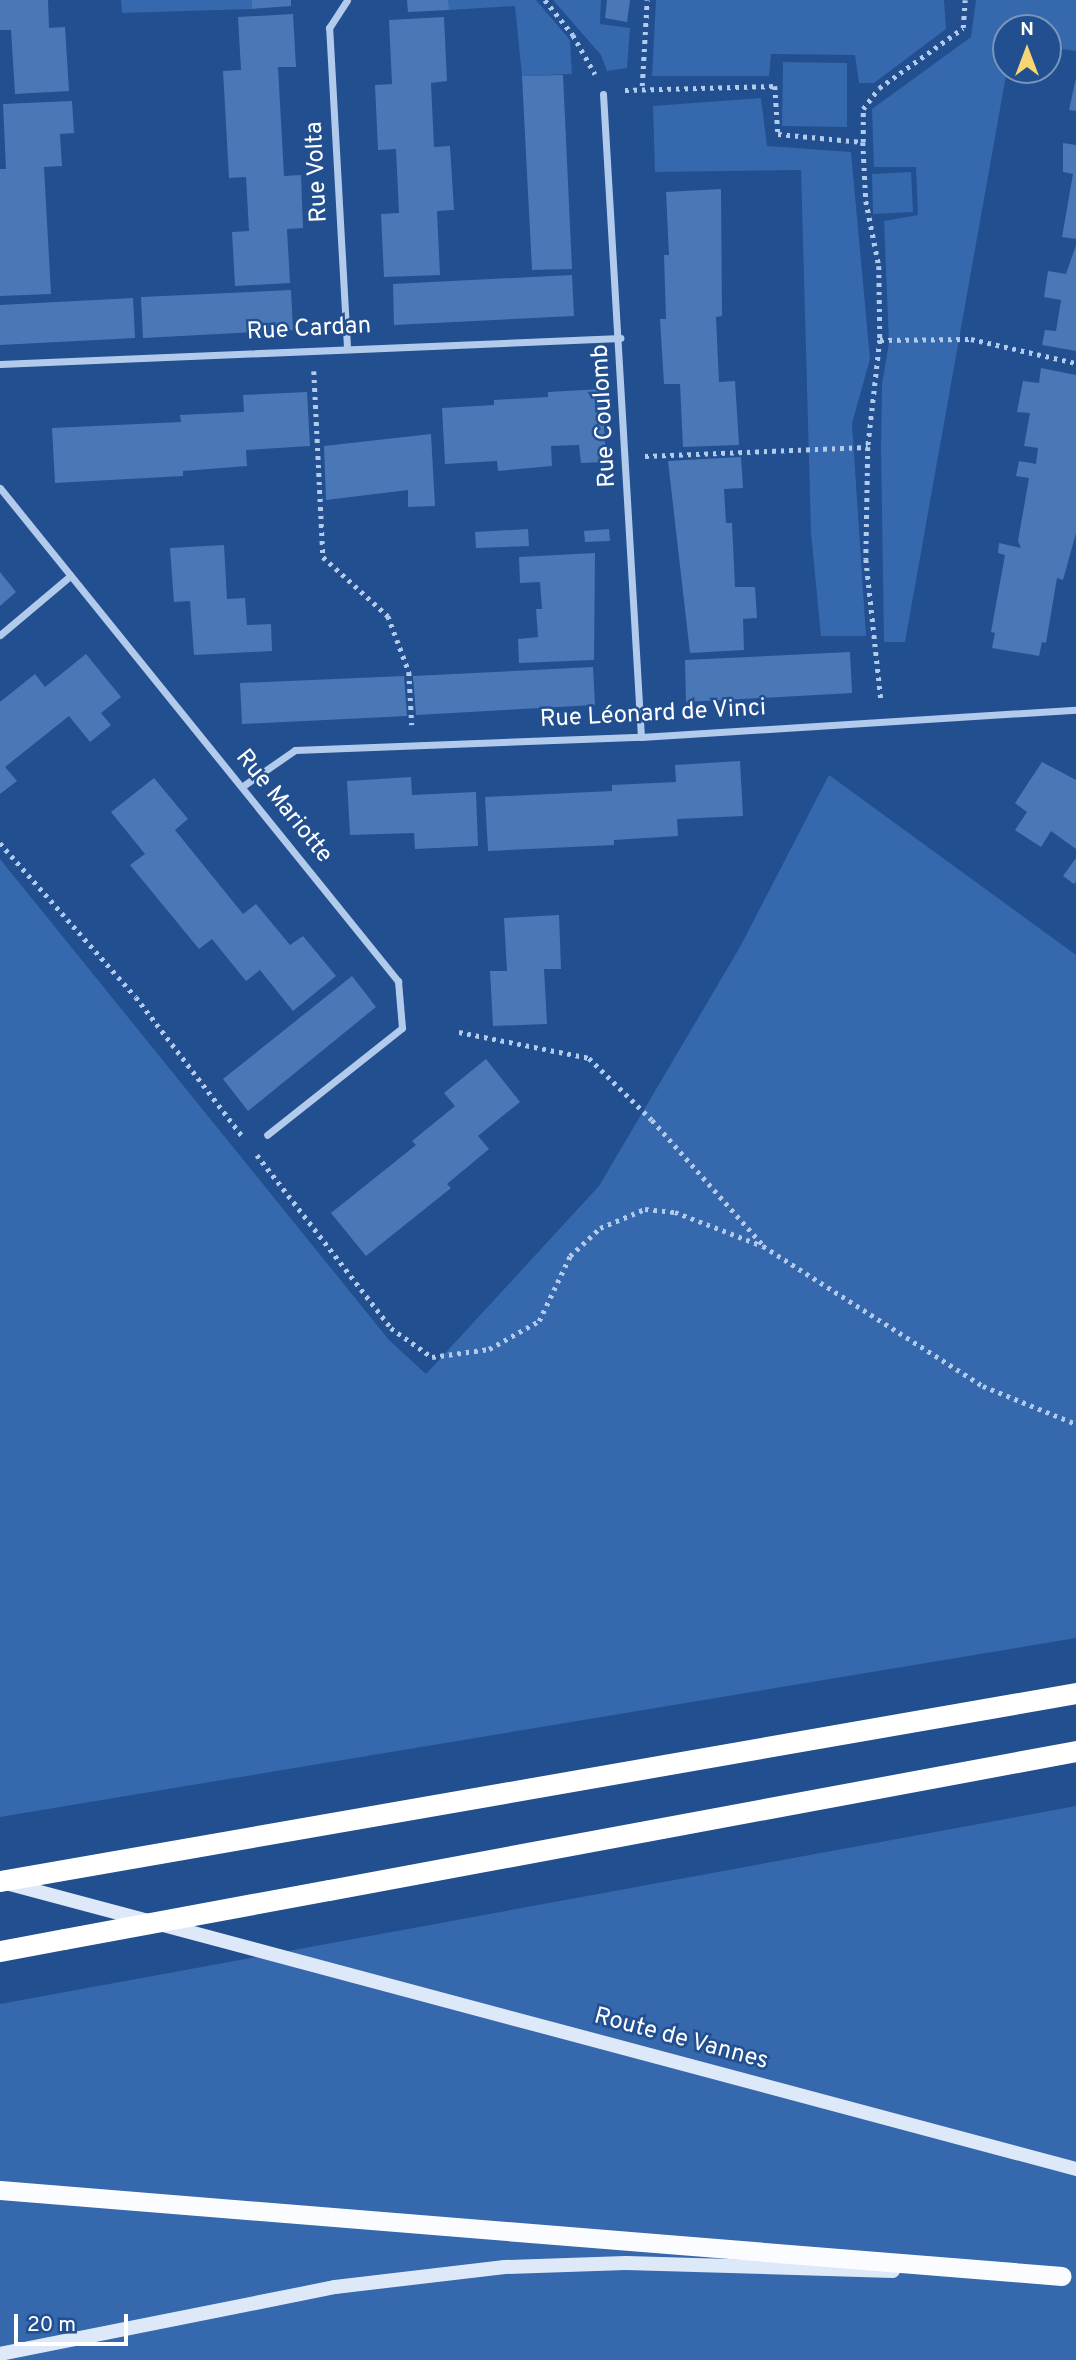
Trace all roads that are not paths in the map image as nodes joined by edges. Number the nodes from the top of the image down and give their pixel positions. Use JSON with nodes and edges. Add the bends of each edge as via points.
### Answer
{"nodes":[{"id":1,"x":347,"y":0,"type":"edge"},
{"id":2,"x":603,"y":94,"type":"road end"},
{"id":3,"x":620,"y":338,"type":"junction"},
{"id":4,"x":347,"y":347,"type":"junction"},
{"id":5,"x":0,"y":364,"type":"edge"},
{"id":6,"x":0,"y":488,"type":"edge"},
{"id":7,"x":71,"y":576,"type":"junction"},
{"id":8,"x":0,"y":635,"type":"edge"},
{"id":9,"x":1076,"y":710,"type":"edge"},
{"id":10,"x":641,"y":737,"type":"junction"},
{"id":11,"x":243,"y":786,"type":"junction"},
{"id":12,"x":267,"y":1135,"type":"dead end"},
{"id":13,"x":1076,"y":1693,"type":"edge"},
{"id":14,"x":1076,"y":1751,"type":"edge"},
{"id":15,"x":0,"y":1881,"type":"edge"},
{"id":16,"x":0,"y":1951,"type":"edge"},
{"id":17,"x":1076,"y":2169,"type":"edge"},
{"id":18,"x":0,"y":2190,"type":"edge"},
{"id":19,"x":1069,"y":2277,"type":"edge"},
{"id":20,"x":0,"y":2354,"type":"edge"}],
"edges":[{"from":1,"to":4,"type":"street","name":"Rue Volta","via":[[329,28]]},
{"from":2,"to":3,"type":"street","name":"Rue Coulomb"},
{"from":3,"to":4,"type":"street","name":"Rue Cardan"},
{"from":3,"to":10,"type":"street","name":"Rue Coulomb"},
{"from":4,"to":5,"type":"street","name":"Rue Cardan"},
{"from":6,"to":7,"type":"street","name":"Rue Mariotte"},
{"from":7,"to":8,"type":"street"},
{"from":7,"to":11,"type":"street","name":"Rue Mariotte"},
{"from":9,"to":10,"type":"street","name":"Rue Léonard de Vinci"},
{"from":10,"to":11,"type":"street","name":"Rue Léonard de Vinci","via":[[295,750]]},
{"from":11,"to":12,"type":"street","name":"Rue Mariotte","via":[[398,981],[402,1028]]},
{"from":13,"to":15,"type":"highway"},
{"from":14,"to":16,"type":"highway","bridge":true},
{"from":15,"to":17,"type":"main road","name":"Route de Vannes"},
{"from":18,"to":19,"type":"highway"},
{"from":19,"to":20,"type":"main road","via":[[626,2263],[505,2267],[335,2287]]}]}
